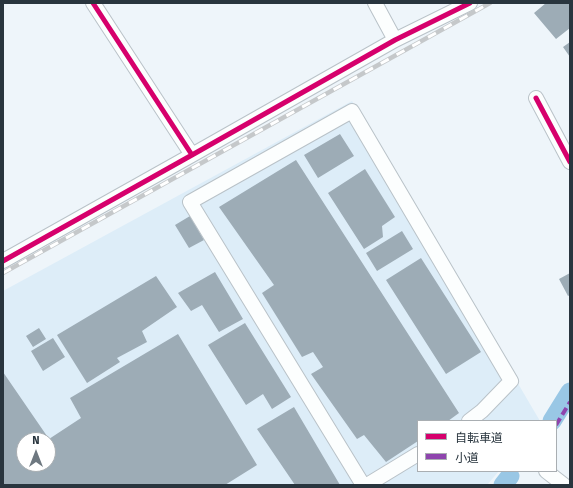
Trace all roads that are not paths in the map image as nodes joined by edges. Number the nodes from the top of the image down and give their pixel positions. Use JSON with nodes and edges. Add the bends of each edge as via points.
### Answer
{"nodes":[{"id":1,"x":93,"y":3,"type":"edge"},
{"id":2,"x":375,"y":3,"type":"edge"},
{"id":3,"x":470,"y":3,"type":"edge"},
{"id":4,"x":395,"y":40,"type":"junction"},
{"id":5,"x":536,"y":98,"type":"dead end"},
{"id":6,"x":192,"y":155,"type":"junction"},
{"id":7,"x":570,"y":162,"type":"edge"},
{"id":8,"x":3,"y":261,"type":"edge"},
{"id":9,"x":487,"y":416,"type":"edge"},
{"id":10,"x":473,"y":420,"type":"edge"},
{"id":11,"x":417,"y":455,"type":"edge"},
{"id":12,"x":547,"y":472,"type":"edge"},
{"id":13,"x":570,"y":477,"type":"edge"},
{"id":14,"x":363,"y":485,"type":"edge"},
{"id":15,"x":367,"y":485,"type":"edge"},
{"id":16,"x":564,"y":485,"type":"edge"}],
"edges":[{"from":1,"to":6,"type":"street"},
{"from":2,"to":4,"type":"street"},
{"from":3,"to":4,"type":"street"},
{"from":4,"to":6,"type":"street"},
{"from":5,"to":7,"type":"street"},
{"from":6,"to":8,"type":"street"},
{"from":9,"to":10,"type":"street"},
{"from":9,"to":14,"type":"street","via":[[511,381],[352,111],[190,202]]},
{"from":11,"to":15,"type":"street"},
{"from":12,"to":16,"type":"street"},
{"from":13,"to":16,"type":"street"}]}
